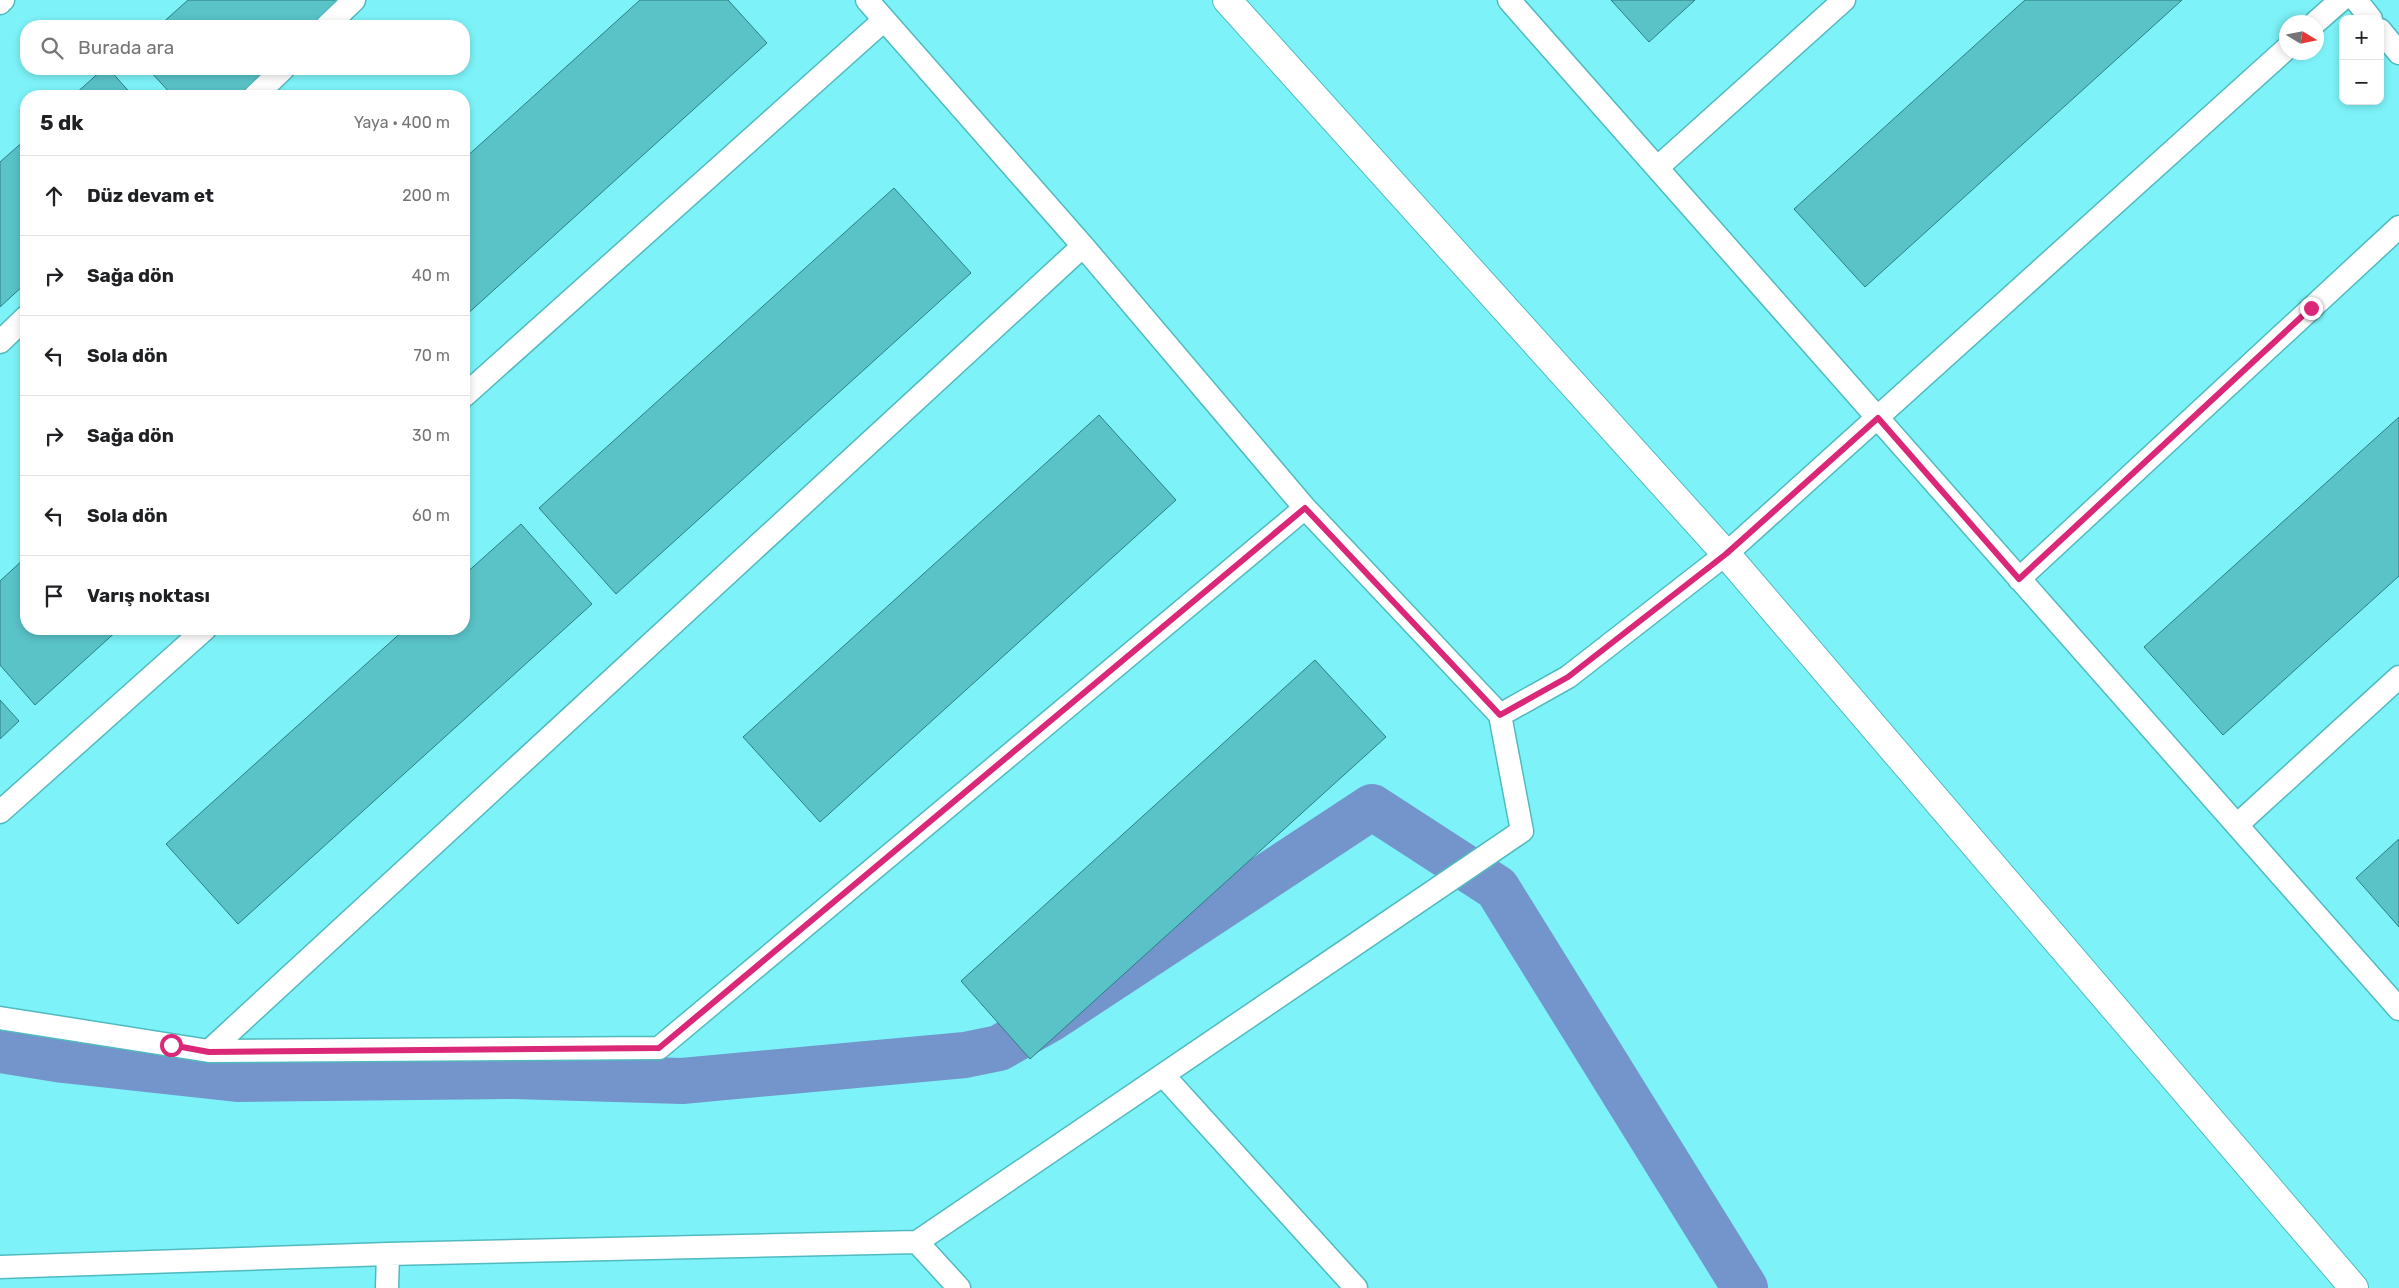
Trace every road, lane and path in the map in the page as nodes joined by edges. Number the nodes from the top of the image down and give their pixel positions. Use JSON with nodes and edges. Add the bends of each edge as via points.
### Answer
{"nodes":[{"id":1,"x":3,"y":0,"type":"edge"},
{"id":2,"x":354,"y":0,"type":"edge"},
{"id":3,"x":868,"y":0,"type":"edge"},
{"id":4,"x":1227,"y":0,"type":"edge"},
{"id":5,"x":1509,"y":0,"type":"edge"},
{"id":6,"x":1844,"y":0,"type":"edge"},
{"id":7,"x":2341,"y":0,"type":"edge"},
{"id":8,"x":2356,"y":0,"type":"edge"},
{"id":9,"x":0,"y":3,"type":"edge"},
{"id":10,"x":2324,"y":15,"type":"edge"},
{"id":11,"x":2368,"y":15,"type":"edge"},
{"id":12,"x":333,"y":20,"type":"edge"},
{"id":13,"x":884,"y":20,"type":"junction"},
{"id":14,"x":2384,"y":35,"type":"edge"},
{"id":15,"x":2399,"y":52,"type":"edge"},
{"id":16,"x":2279,"y":55,"type":"edge"},
{"id":17,"x":277,"y":75,"type":"edge"},
{"id":18,"x":260,"y":90,"type":"edge"},
{"id":19,"x":1657,"y":168,"type":"junction"},
{"id":20,"x":2399,"y":226,"type":"edge"},
{"id":21,"x":1083,"y":246,"type":"junction"},
{"id":22,"x":20,"y":323,"type":"edge"},
{"id":23,"x":0,"y":342,"type":"edge"},
{"id":24,"x":470,"y":391,"type":"edge"},
{"id":25,"x":1878,"y":418,"type":"junction"},
{"id":26,"x":1305,"y":508,"type":"junction"},
{"id":27,"x":1726,"y":554,"type":"junction"},
{"id":28,"x":2019,"y":579,"type":"junction"},
{"id":29,"x":197,"y":635,"type":"edge"},
{"id":30,"x":2399,"y":677,"type":"edge"},
{"id":31,"x":1500,"y":715,"type":"junction"},
{"id":32,"x":0,"y":812,"type":"edge"},
{"id":33,"x":2237,"y":825,"type":"junction"},
{"id":34,"x":2399,"y":1009,"type":"edge"},
{"id":35,"x":0,"y":1018,"type":"edge"},
{"id":36,"x":209,"y":1052,"type":"junction"},
{"id":37,"x":1164,"y":1075,"type":"junction"},
{"id":38,"x":917,"y":1242,"type":"junction"},
{"id":39,"x":388,"y":1254,"type":"junction"},
{"id":40,"x":0,"y":1267,"type":"edge"},
{"id":41,"x":387,"y":1288,"type":"edge"},
{"id":42,"x":959,"y":1288,"type":"edge"},
{"id":43,"x":1356,"y":1288,"type":"edge"},
{"id":44,"x":2354,"y":1288,"type":"edge"}],
"edges":[{"from":1,"to":9,"type":"lane"},
{"from":2,"to":12,"type":"lane"},
{"from":3,"to":13,"type":"lane"},
{"from":4,"to":27,"type":"street"},
{"from":5,"to":19,"type":"lane"},
{"from":6,"to":19,"type":"lane"},
{"from":7,"to":10,"type":"lane"},
{"from":8,"to":11,"type":"lane"},
{"from":13,"to":21,"type":"lane"},
{"from":13,"to":24,"type":"lane"},
{"from":14,"to":15,"type":"lane"},
{"from":16,"to":25,"type":"lane"},
{"from":17,"to":18,"type":"lane"},
{"from":19,"to":25,"type":"lane"},
{"from":20,"to":28,"type":"lane"},
{"from":21,"to":26,"type":"lane"},
{"from":21,"to":36,"type":"lane"},
{"from":22,"to":23,"type":"lane"},
{"from":25,"to":27,"type":"lane"},
{"from":25,"to":28,"type":"lane"},
{"from":26,"to":31,"type":"lane"},
{"from":26,"to":36,"type":"lane","via":[[659,1048]]},
{"from":27,"to":31,"type":"lane","via":[[1568,677]]},
{"from":27,"to":44,"type":"street"},
{"from":28,"to":33,"type":"lane"},
{"from":29,"to":32,"type":"lane"},
{"from":30,"to":33,"type":"lane"},
{"from":31,"to":37,"type":"lane","via":[[1522,832]]},
{"from":33,"to":34,"type":"lane"},
{"from":35,"to":36,"type":"lane"},
{"from":37,"to":38,"type":"lane"},
{"from":37,"to":43,"type":"lane"},
{"from":38,"to":39,"type":"lane"},
{"from":38,"to":42,"type":"lane"},
{"from":39,"to":40,"type":"lane"},
{"from":39,"to":41,"type":"lane"}]}
